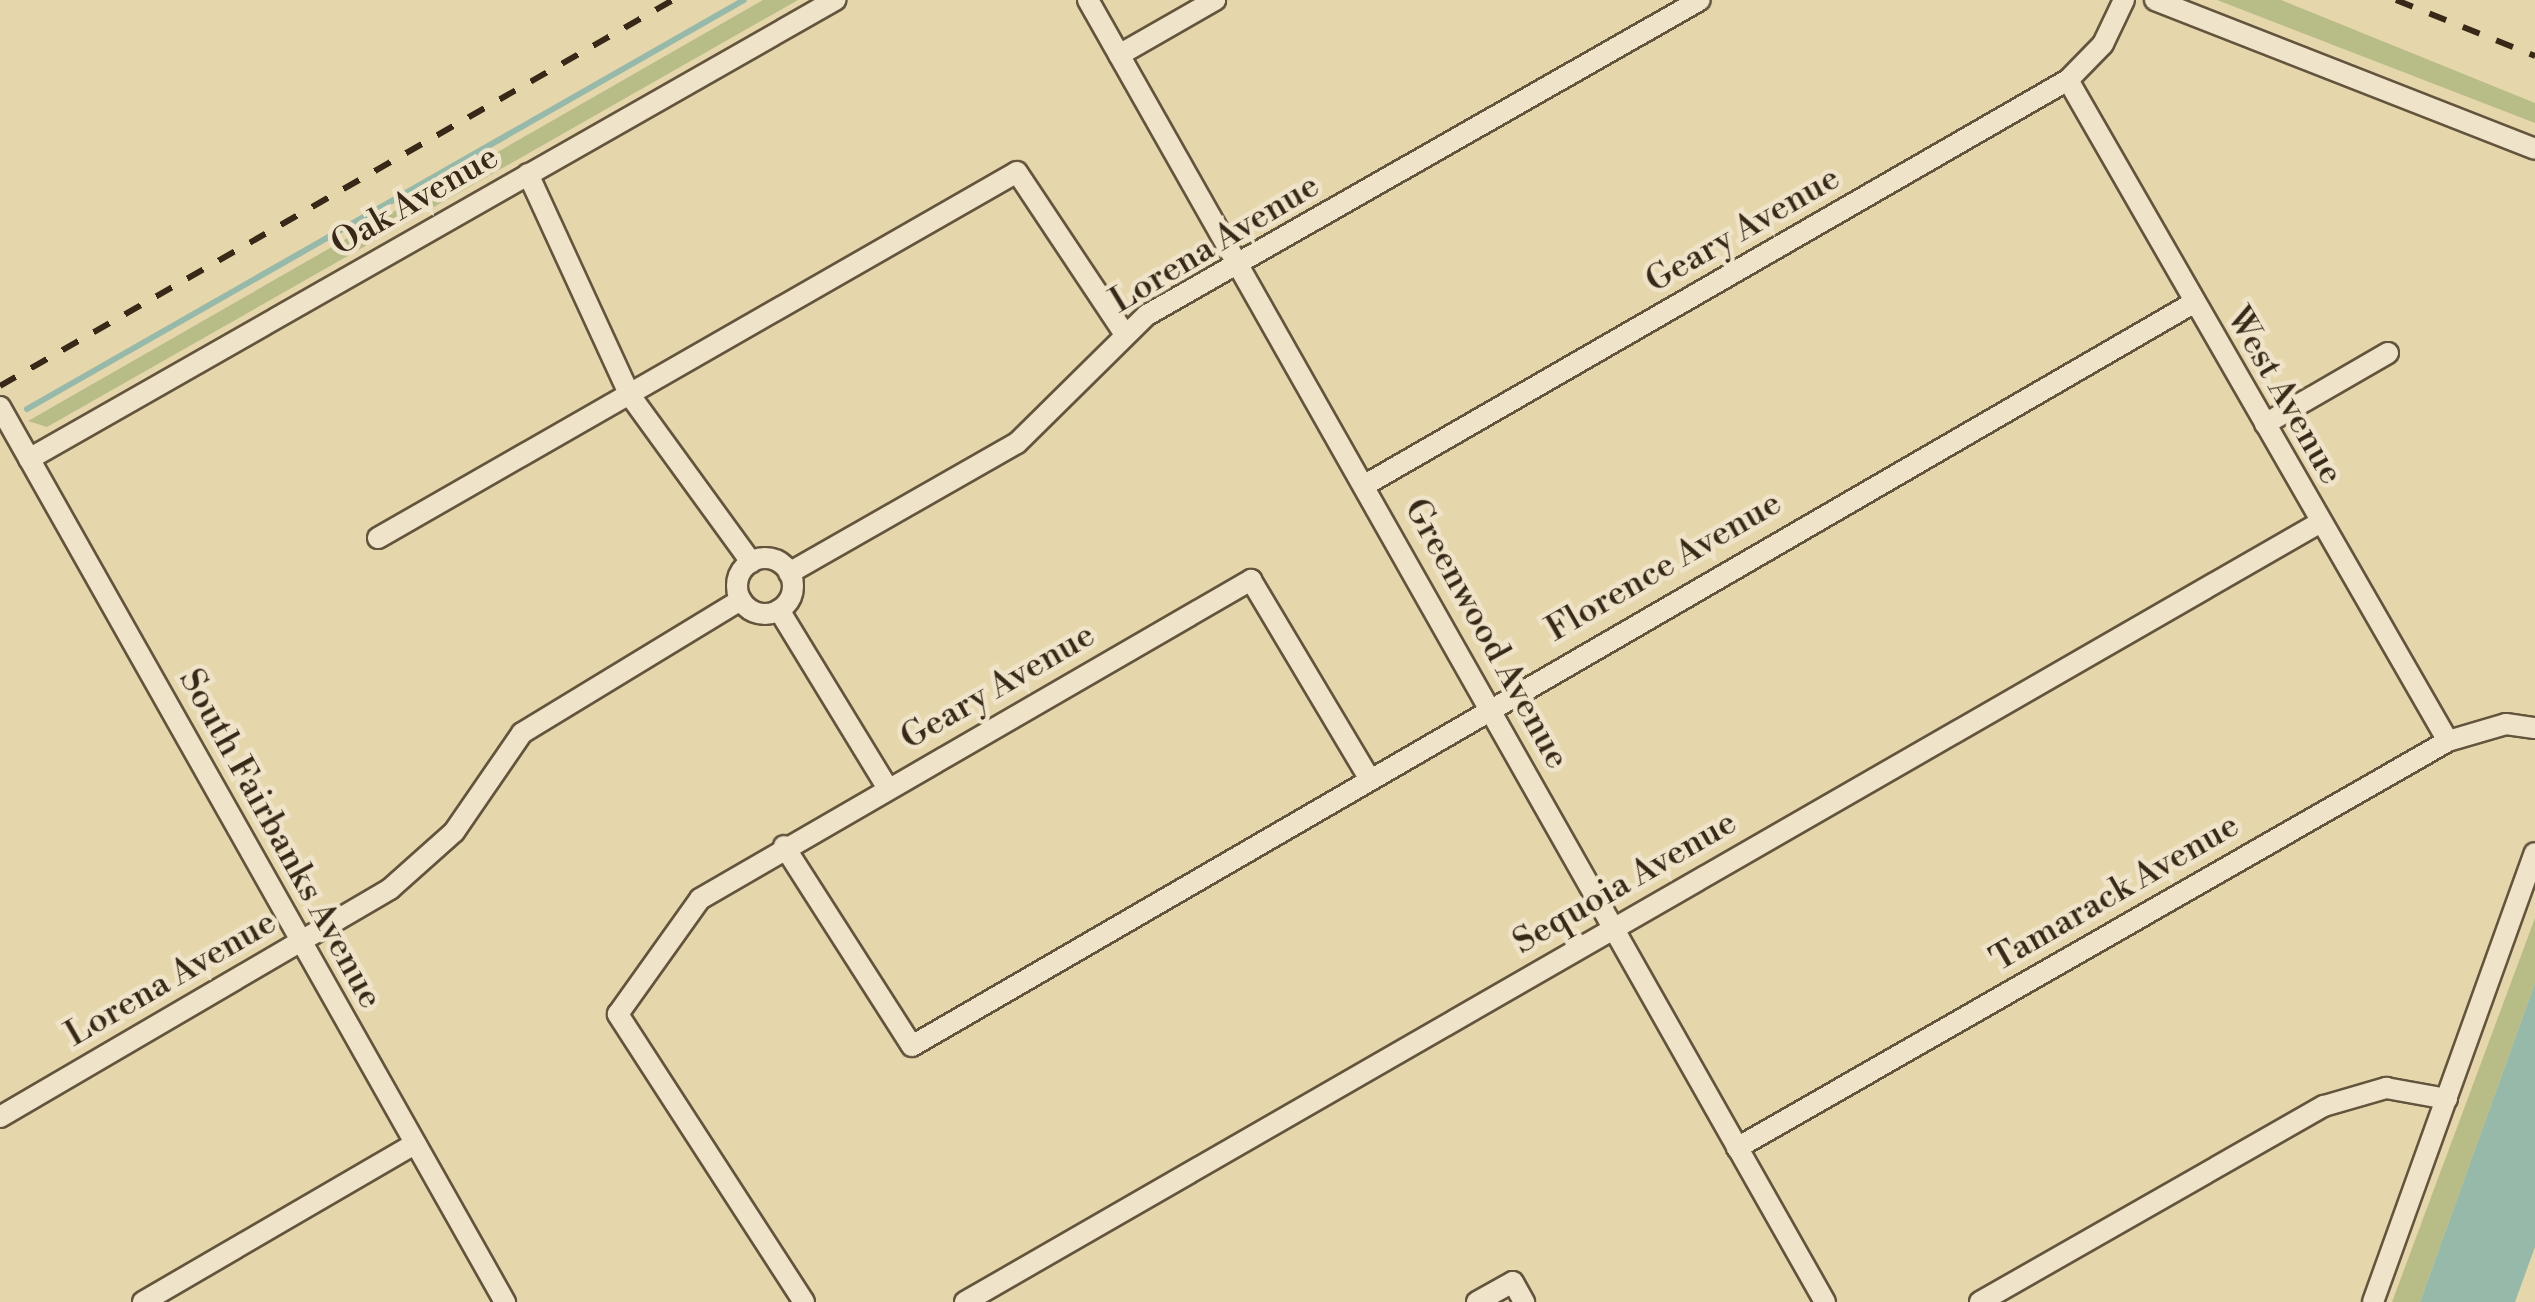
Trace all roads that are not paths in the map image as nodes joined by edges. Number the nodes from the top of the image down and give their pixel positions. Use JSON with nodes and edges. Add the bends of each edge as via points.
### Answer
{"nodes":[{"id":1,"x":835,"y":0,"type":"edge"},
{"id":2,"x":1088,"y":0,"type":"edge"},
{"id":3,"x":1215,"y":0,"type":"edge"},
{"id":4,"x":1700,"y":0,"type":"edge"},
{"id":5,"x":2124,"y":0,"type":"edge"},
{"id":6,"x":2155,"y":0,"type":"edge"},
{"id":7,"x":1120,"y":55,"type":"junction"},
{"id":8,"x":2068,"y":80,"type":"junction"},
{"id":9,"x":2535,"y":149,"type":"edge"},
{"id":10,"x":528,"y":174,"type":"junction"},
{"id":11,"x":1240,"y":263,"type":"junction"},
{"id":12,"x":2193,"y":302,"type":"junction"},
{"id":13,"x":1124,"y":334,"type":"junction"},
{"id":14,"x":2388,"y":353,"type":"dead end"},
{"id":15,"x":630,"y":394,"type":"junction"},
{"id":16,"x":0,"y":407,"type":"edge"},
{"id":17,"x":2265,"y":424,"type":"junction"},
{"id":18,"x":29,"y":459,"type":"junction"},
{"id":19,"x":1365,"y":485,"type":"junction"},
{"id":20,"x":2320,"y":523,"type":"junction"},
{"id":21,"x":378,"y":538,"type":"dead end"},
{"id":22,"x":751,"y":562,"type":"junction"},
{"id":23,"x":789,"y":573,"type":"junction"},
{"id":24,"x":741,"y":600,"type":"junction"},
{"id":25,"x":779,"y":610,"type":"junction"},
{"id":26,"x":1489,"y":704,"type":"junction"},
{"id":27,"x":2535,"y":728,"type":"edge"},
{"id":28,"x":2448,"y":740,"type":"junction"},
{"id":29,"x":1370,"y":780,"type":"junction"},
{"id":30,"x":887,"y":787,"type":"junction"},
{"id":31,"x":784,"y":846,"type":"junction"},
{"id":32,"x":2535,"y":853,"type":"edge"},
{"id":33,"x":1612,"y":928,"type":"junction"},
{"id":34,"x":300,"y":941,"type":"junction"},
{"id":35,"x":2447,"y":1099,"type":"junction"},
{"id":36,"x":0,"y":1117,"type":"edge"},
{"id":37,"x":414,"y":1144,"type":"junction"},
{"id":38,"x":1737,"y":1148,"type":"junction"},
{"id":39,"x":166,"y":1296,"type":"edge"},
{"id":40,"x":143,"y":1302,"type":"edge"},
{"id":41,"x":505,"y":1302,"type":"edge"},
{"id":42,"x":804,"y":1302,"type":"edge"},
{"id":43,"x":965,"y":1302,"type":"edge"},
{"id":44,"x":1477,"y":1302,"type":"edge"},
{"id":45,"x":1524,"y":1302,"type":"edge"},
{"id":46,"x":1824,"y":1302,"type":"edge"},
{"id":47,"x":1980,"y":1302,"type":"edge"},
{"id":48,"x":2373,"y":1302,"type":"edge"}],
"edges":[{"from":1,"to":10,"type":"street","name":"Oak Avenue"},
{"from":2,"to":7,"type":"street","name":"Greenwood Avenue"},
{"from":3,"to":7,"type":"street"},
{"from":4,"to":11,"type":"street","name":"Lorena Avenue"},
{"from":5,"to":8,"type":"street","name":"Geary Avenue","via":[[2103,44]]},
{"from":6,"to":9,"type":"street"},
{"from":7,"to":11,"type":"street","name":"Greenwood Avenue"},
{"from":8,"to":12,"type":"street","name":"West Avenue"},
{"from":8,"to":19,"type":"street","name":"Geary Avenue"},
{"from":10,"to":15,"type":"street"},
{"from":10,"to":18,"type":"street","name":"Oak Avenue"},
{"from":11,"to":13,"type":"street","name":"Lorena Avenue"},
{"from":11,"to":19,"type":"street","name":"Greenwood Avenue"},
{"from":12,"to":17,"type":"street","name":"West Avenue"},
{"from":12,"to":26,"type":"street","name":"Florence Avenue"},
{"from":13,"to":15,"type":"street","via":[[1018,172]]},
{"from":13,"to":23,"type":"street","name":"Lorena Avenue","via":[[1031,433]]},
{"from":14,"to":17,"type":"street"},
{"from":15,"to":21,"type":"street"},
{"from":15,"to":22,"type":"street"},
{"from":16,"to":18,"type":"street","name":"South Fairbanks Avenue"},
{"from":17,"to":20,"type":"street","name":"West Avenue"},
{"from":18,"to":34,"type":"street","name":"South Fairbanks Avenue"},
{"from":19,"to":26,"type":"street","name":"Greenwood Avenue"},
{"from":20,"to":28,"type":"street","name":"West Avenue"},
{"from":20,"to":33,"type":"street","name":"Sequoia Avenue"},
{"from":22,"to":23,"type":"street","via":[[775,560]]},
{"from":22,"to":24,"type":"street","via":[[739,576]]},
{"from":23,"to":25,"type":"street","via":[[790,597]]},
{"from":24,"to":25,"type":"street","via":[[754,612]]},
{"from":24,"to":34,"type":"street","name":"Lorena Avenue","via":[[550,711],[506,749],[432,856]]},
{"from":25,"to":30,"type":"street"},
{"from":26,"to":29,"type":"street","name":"Florence Avenue"},
{"from":26,"to":33,"type":"street","name":"Greenwood Avenue"},
{"from":27,"to":28,"type":"street","name":"Tamarack Avenue","via":[[2506,724]]},
{"from":28,"to":38,"type":"street","name":"Tamarack Avenue"},
{"from":29,"to":30,"type":"street","name":"Geary Avenue","via":[[1251,580]]},
{"from":29,"to":31,"type":"street","name":"Florence Avenue","via":[[912,1046]]},
{"from":30,"to":31,"type":"street","name":"Geary Avenue"},
{"from":31,"to":42,"type":"street","name":"Geary Avenue","via":[[678,922],[618,1014]]},
{"from":32,"to":35,"type":"street"},
{"from":33,"to":38,"type":"street","name":"Greenwood Avenue"},
{"from":33,"to":43,"type":"street","name":"Sequoia Avenue"},
{"from":34,"to":36,"type":"street","name":"Lorena Avenue"},
{"from":34,"to":37,"type":"street","name":"South Fairbanks Avenue"},
{"from":35,"to":47,"type":"street","via":[[2386,1088],[2324,1106]]},
{"from":35,"to":48,"type":"street"},
{"from":37,"to":39,"type":"street"},
{"from":37,"to":41,"type":"street","name":"South Fairbanks Avenue"},
{"from":38,"to":46,"type":"street","name":"Greenwood Avenue"},
{"from":39,"to":40,"type":"street"},
{"from":44,"to":45,"type":"street","via":[[1512,1282]]}]}
